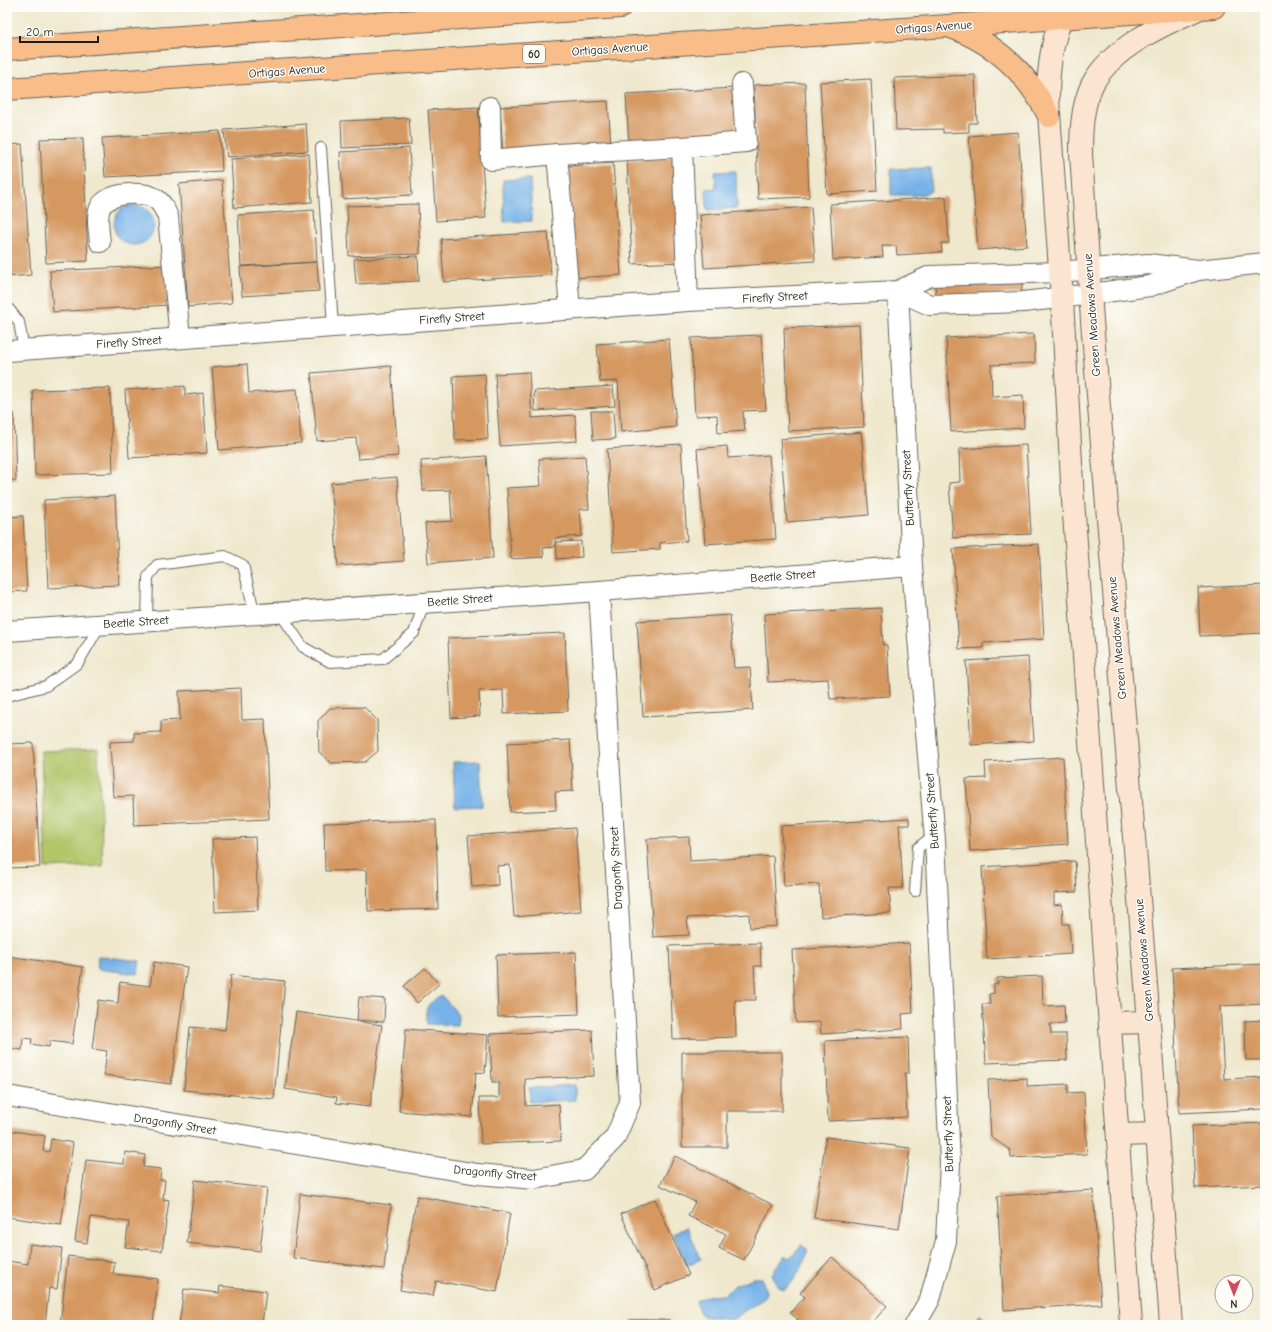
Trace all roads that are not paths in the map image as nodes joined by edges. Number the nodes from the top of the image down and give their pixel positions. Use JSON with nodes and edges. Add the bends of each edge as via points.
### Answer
{"nodes":[{"id":1,"x":620,"y":7,"type":"edge"},
{"id":2,"x":1206,"y":8,"type":"edge"},
{"id":3,"x":1063,"y":13,"type":"edge"},
{"id":4,"x":948,"y":26,"type":"junction"},
{"id":5,"x":7,"y":49,"type":"edge"},
{"id":6,"x":742,"y":84,"type":"dead end"},
{"id":7,"x":7,"y":90,"type":"edge"},
{"id":8,"x":490,"y":106,"type":"dead end"},
{"id":9,"x":1049,"y":116,"type":"junction"},
{"id":10,"x":682,"y":147,"type":"junction"},
{"id":11,"x":321,"y":148,"type":"dead end"},
{"id":12,"x":558,"y":154,"type":"junction"},
{"id":13,"x":100,"y":242,"type":"dead end"},
{"id":14,"x":1265,"y":263,"type":"edge"},
{"id":15,"x":1088,"y":269,"type":"junction"},
{"id":16,"x":1198,"y":270,"type":"junction"},
{"id":17,"x":1060,"y":272,"type":"junction"},
{"id":18,"x":898,"y":291,"type":"junction"},
{"id":19,"x":1091,"y":294,"type":"junction"},
{"id":20,"x":1062,"y":298,"type":"junction"},
{"id":21,"x":688,"y":301,"type":"junction"},
{"id":22,"x":7,"y":309,"type":"edge"},
{"id":23,"x":570,"y":310,"type":"junction"},
{"id":24,"x":332,"y":326,"type":"junction"},
{"id":25,"x":180,"y":338,"type":"junction"},
{"id":26,"x":15,"y":351,"type":"edge"},
{"id":27,"x":1106,"y":499,"type":"junction"},
{"id":28,"x":1073,"y":500,"type":"junction"},
{"id":29,"x":912,"y":566,"type":"junction"},
{"id":30,"x":599,"y":591,"type":"junction"},
{"id":31,"x":424,"y":603,"type":"junction"},
{"id":32,"x":280,"y":613,"type":"junction"},
{"id":33,"x":255,"y":615,"type":"junction"},
{"id":34,"x":147,"y":622,"type":"junction"},
{"id":35,"x":100,"y":625,"type":"junction"},
{"id":36,"x":7,"y":631,"type":"edge"},
{"id":37,"x":7,"y":696,"type":"edge"},
{"id":38,"x":935,"y":840,"type":"junction"},
{"id":39,"x":915,"y":891,"type":"dead end"},
{"id":40,"x":1149,"y":1022,"type":"junction"},
{"id":41,"x":1110,"y":1023,"type":"junction"},
{"id":42,"x":7,"y":1096,"type":"edge"},
{"id":43,"x":1156,"y":1134,"type":"junction"},
{"id":44,"x":1118,"y":1135,"type":"junction"},
{"id":45,"x":915,"y":1325,"type":"edge"},
{"id":46,"x":1131,"y":1325,"type":"edge"},
{"id":47,"x":1171,"y":1325,"type":"edge"}],
"edges":[{"from":1,"to":5,"type":"main road"},
{"from":2,"to":3,"type":"main road","name":"Ortigas Avenue","number":"60"},
{"from":2,"to":15,"type":"street","name":"Green Meadows Avenue","via":[[1154,30],[1134,42],[1107,65],[1092,85],[1083,113],[1081,134]]},
{"from":3,"to":4,"type":"main road","name":"Ortigas Avenue","number":"60"},
{"from":3,"to":9,"type":"street","via":[[1049,66]]},
{"from":4,"to":7,"type":"main road","name":"Ortigas Avenue","number":"60"},
{"from":4,"to":9,"type":"main road","via":[[976,38],[1012,64],[1036,93]]},
{"from":6,"to":10,"type":"street","via":[[746,142]]},
{"from":8,"to":12,"type":"street","via":[[491,160]]},
{"from":9,"to":17,"type":"street"},
{"from":10,"to":12,"type":"street"},
{"from":10,"to":21,"type":"street"},
{"from":11,"to":24,"type":"lane"},
{"from":12,"to":23,"type":"street"},
{"from":13,"to":25,"type":"street","via":[[99,212],[105,201],[113,196],[140,194],[156,198],[162,205],[168,217]]},
{"from":14,"to":16,"type":"street","name":"Firefly Street"},
{"from":15,"to":16,"type":"street","name":"Firefly Street","via":[[1148,264]]},
{"from":15,"to":17,"type":"street","name":"Firefly Street"},
{"from":15,"to":19,"type":"street","name":"Green Meadows Avenue"},
{"from":16,"to":19,"type":"street","name":"Firefly Street","via":[[1150,286]]},
{"from":17,"to":18,"type":"street","name":"Firefly Street","via":[[930,276]]},
{"from":17,"to":20,"type":"street"},
{"from":18,"to":20,"type":"street","name":"Firefly Street","via":[[930,305]]},
{"from":18,"to":21,"type":"street","name":"Firefly Street"},
{"from":18,"to":29,"type":"street","name":"Butterfly Street"},
{"from":19,"to":20,"type":"street","name":"Firefly Street"},
{"from":19,"to":27,"type":"street","name":"Green Meadows Avenue"},
{"from":20,"to":28,"type":"street"},
{"from":21,"to":23,"type":"street","name":"Firefly Street"},
{"from":22,"to":26,"type":"lane","via":[[19,322]]},
{"from":23,"to":24,"type":"street","name":"Firefly Street"},
{"from":24,"to":25,"type":"street","name":"Firefly Street"},
{"from":25,"to":26,"type":"street","name":"Firefly Street"},
{"from":27,"to":28,"type":"street"},
{"from":27,"to":40,"type":"street","name":"Green Meadows Avenue"},
{"from":28,"to":41,"type":"street"},
{"from":29,"to":30,"type":"street","name":"Beetle Street"},
{"from":29,"to":38,"type":"street","name":"Butterfly Street"},
{"from":30,"to":31,"type":"street","name":"Beetle Street"},
{"from":30,"to":42,"type":"street","name":"Dragonfly Street","via":[[630,1103],[615,1138],[584,1170],[534,1179],[478,1174]]},
{"from":31,"to":32,"type":"street","name":"Beetle Street"},
{"from":31,"to":32,"type":"lane","via":[[414,633],[382,659],[330,662],[303,647]]},
{"from":32,"to":33,"type":"street","name":"Beetle Street"},
{"from":33,"to":34,"type":"street","name":"Beetle Street"},
{"from":33,"to":34,"type":"lane","via":[[243,565],[225,556],[157,565],[148,577]]},
{"from":34,"to":35,"type":"street","name":"Beetle Street"},
{"from":35,"to":36,"type":"street","name":"Beetle Street"},
{"from":35,"to":37,"type":"lane","via":[[78,663],[46,686]]},
{"from":38,"to":39,"type":"lane","via":[[925,842],[918,848]]},
{"from":38,"to":45,"type":"street","name":"Butterfly Street","via":[[950,1163],[946,1241],[930,1299]]},
{"from":40,"to":41,"type":"street"},
{"from":40,"to":43,"type":"street","name":"Green Meadows Avenue"},
{"from":41,"to":44,"type":"street"},
{"from":43,"to":44,"type":"street"},
{"from":43,"to":47,"type":"street","name":"Green Meadows Avenue"},
{"from":44,"to":46,"type":"street"}]}
